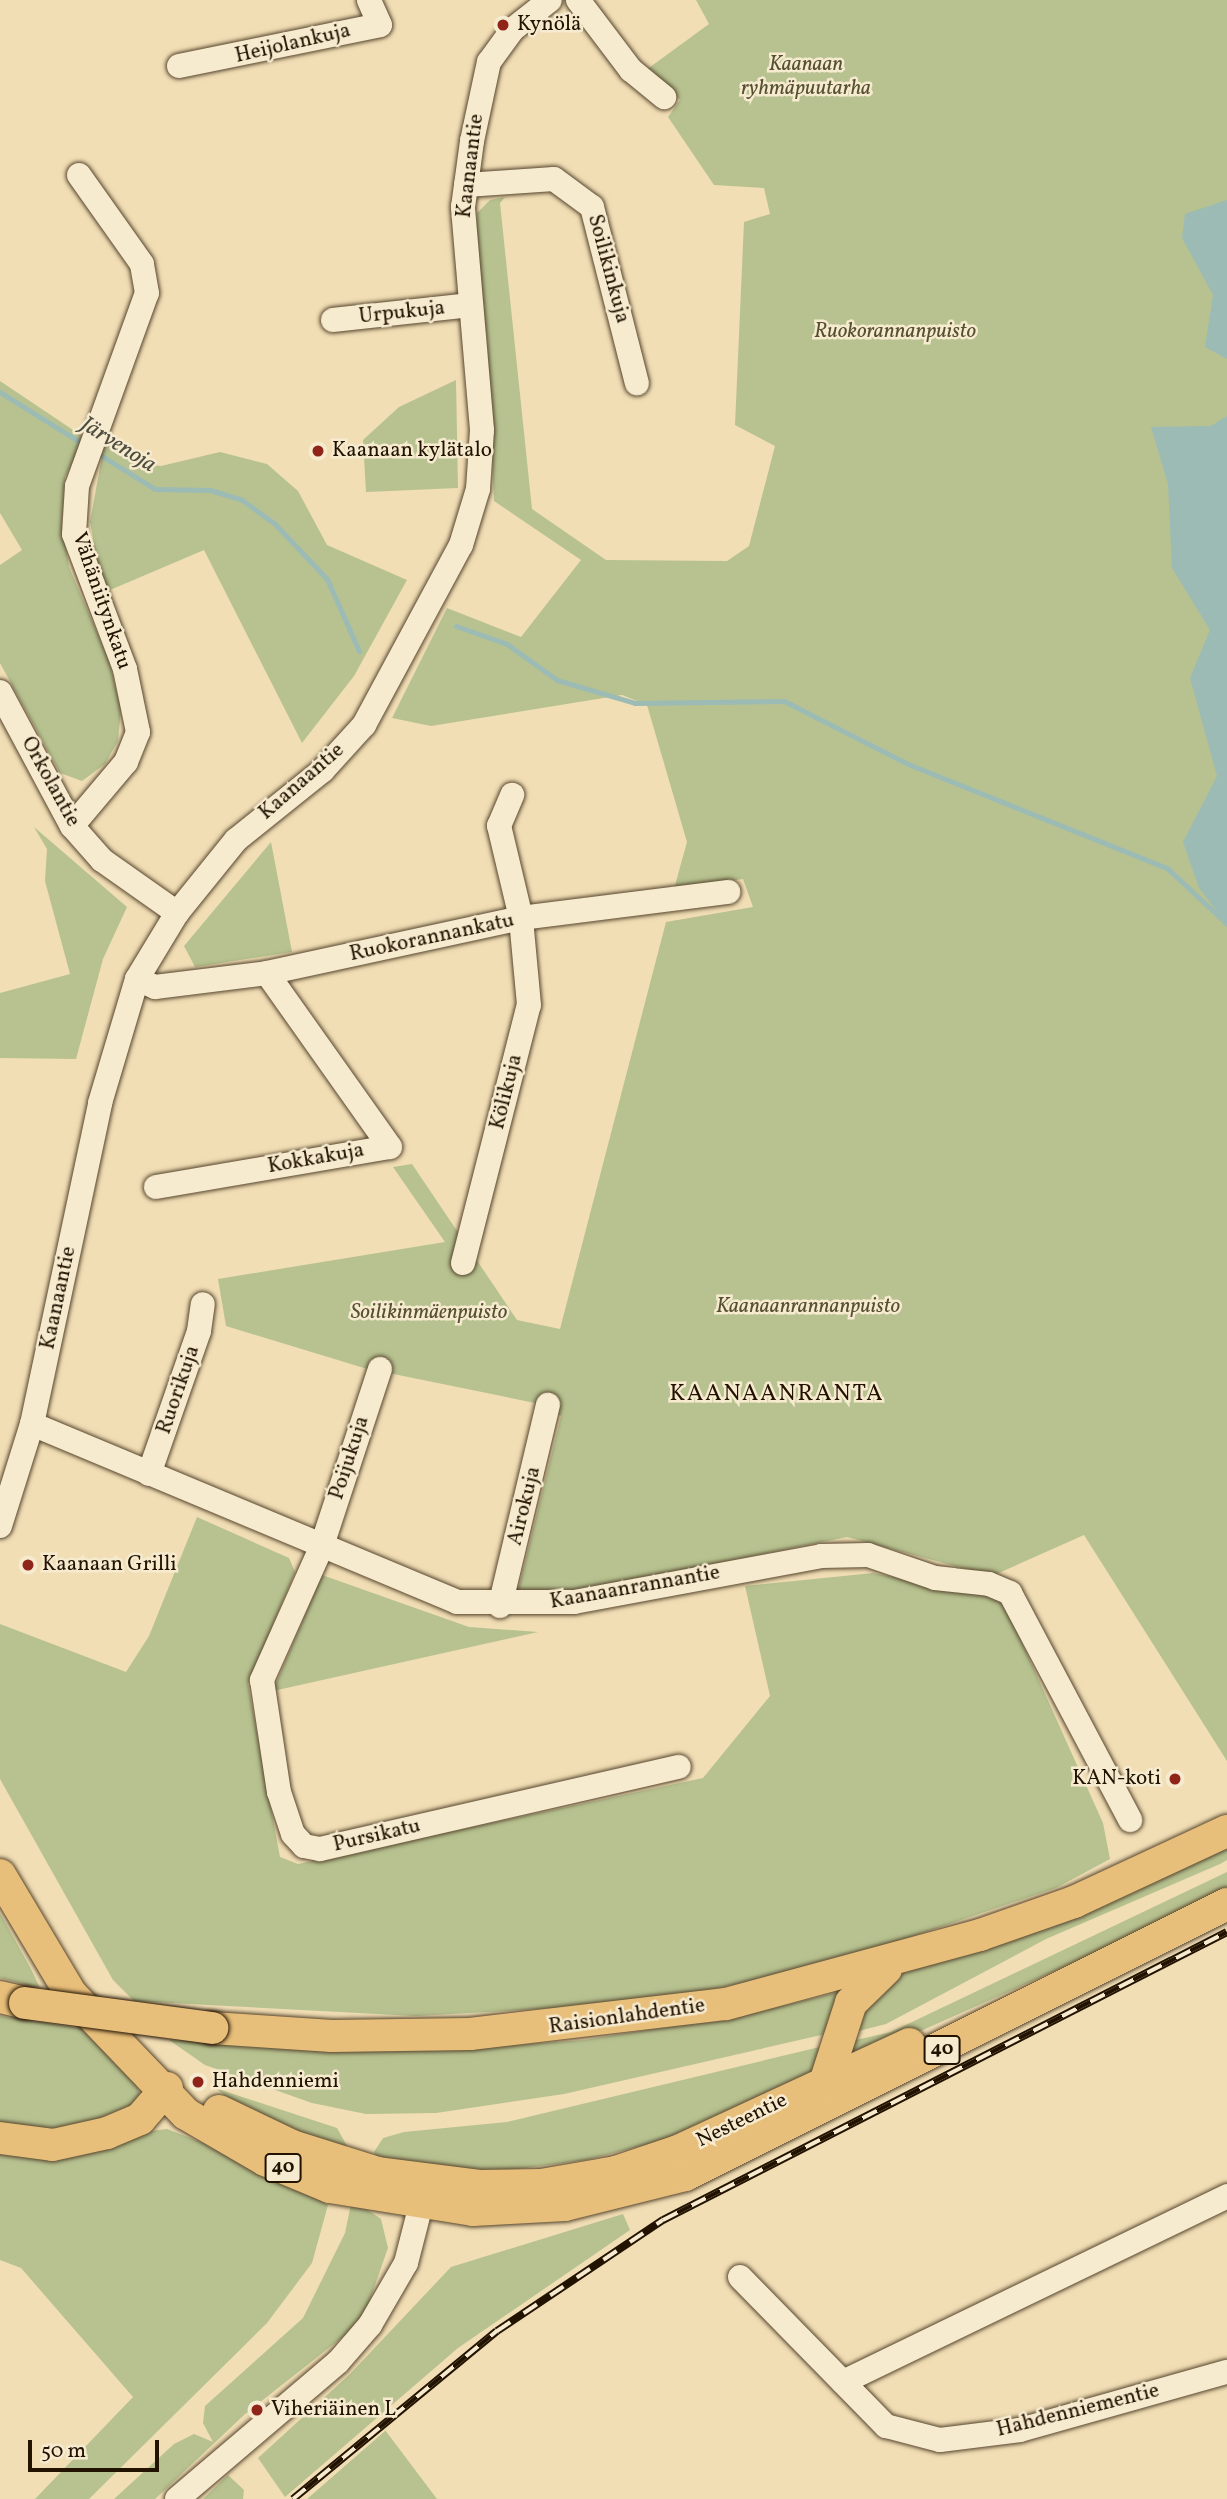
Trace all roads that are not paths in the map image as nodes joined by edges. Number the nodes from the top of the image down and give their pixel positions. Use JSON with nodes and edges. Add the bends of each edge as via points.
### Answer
{"nodes":[{"id":1,"x":369,"y":0,"type":"edge"},
{"id":2,"x":551,"y":0,"type":"edge"},
{"id":3,"x":578,"y":0,"type":"edge"},
{"id":4,"x":179,"y":66,"type":"dead end"},
{"id":5,"x":664,"y":97,"type":"dead end"},
{"id":6,"x":79,"y":175,"type":"dead end"},
{"id":7,"x":466,"y":185,"type":"junction"},
{"id":8,"x":470,"y":305,"type":"junction"},
{"id":9,"x":334,"y":320,"type":"dead end"},
{"id":10,"x":637,"y":383,"type":"dead end"},
{"id":11,"x":0,"y":692,"type":"edge"},
{"id":12,"x":512,"y":795,"type":"dead end"},
{"id":13,"x":72,"y":826,"type":"junction"},
{"id":14,"x":728,"y":892,"type":"dead end"},
{"id":15,"x":177,"y":913,"type":"junction"},
{"id":16,"x":521,"y":918,"type":"junction"},
{"id":17,"x":267,"y":972,"type":"junction"},
{"id":18,"x":136,"y":979,"type":"junction"},
{"id":19,"x":156,"y":1186,"type":"dead end"},
{"id":20,"x":463,"y":1263,"type":"dead end"},
{"id":21,"x":203,"y":1304,"type":"dead end"},
{"id":22,"x":380,"y":1369,"type":"dead end"},
{"id":23,"x":548,"y":1405,"type":"dead end"},
{"id":24,"x":32,"y":1424,"type":"junction"},
{"id":25,"x":149,"y":1474,"type":"junction"},
{"id":26,"x":0,"y":1526,"type":"edge"},
{"id":27,"x":321,"y":1548,"type":"junction"},
{"id":28,"x":500,"y":1606,"type":"junction"},
{"id":29,"x":679,"y":1767,"type":"dead end"},
{"id":30,"x":1130,"y":1820,"type":"dead end"},
{"id":31,"x":1227,"y":1831,"type":"edge"},
{"id":32,"x":0,"y":1875,"type":"edge"},
{"id":33,"x":1227,"y":1903,"type":"edge"},
{"id":34,"x":897,"y":1962,"type":"junction"},
{"id":35,"x":1065,"y":1982,"type":"junction"},
{"id":36,"x":13,"y":2000,"type":"edge"},
{"id":37,"x":826,"y":2081,"type":"junction"},
{"id":38,"x":167,"y":2088,"type":"junction"},
{"id":39,"x":816,"y":2113,"type":"junction"},
{"id":40,"x":0,"y":2138,"type":"edge"},
{"id":41,"x":424,"y":2193,"type":"junction"},
{"id":42,"x":1227,"y":2196,"type":"edge"},
{"id":43,"x":740,"y":2277,"type":"dead end"},
{"id":44,"x":1227,"y":2372,"type":"edge"},
{"id":45,"x":843,"y":2382,"type":"junction"},
{"id":46,"x":177,"y":2499,"type":"edge"}],
"edges":[{"from":1,"to":4,"type":"street","name":"Heijolankuja","via":[[380,25]]},
{"from":2,"to":7,"type":"street","name":"Kaanaantie","via":[[512,30],[489,62]]},
{"from":3,"to":5,"type":"street","via":[[631,70]]},
{"from":6,"to":13,"type":"street","name":"Vähäniitynkatu","via":[[142,264],[147,293],[77,486],[74,534],[125,669],[138,732],[126,761]]},
{"from":7,"to":8,"type":"street","name":"Kaanaantie"},
{"from":7,"to":10,"type":"street","name":"Soilikinkuja","via":[[554,179],[592,207]]},
{"from":8,"to":9,"type":"street","name":"Urpukuja"},
{"from":8,"to":15,"type":"street","name":"Kaanaantie","via":[[482,430],[478,489],[461,545],[364,725],[323,770],[236,840]]},
{"from":11,"to":13,"type":"street","name":"Orkolantie"},
{"from":12,"to":16,"type":"street","name":"Kölikuja","via":[[499,826]]},
{"from":13,"to":15,"type":"street","name":"Orkolantie","via":[[102,860]]},
{"from":14,"to":16,"type":"street","name":"Ruokorannankatu"},
{"from":15,"to":18,"type":"street","name":"Kaanaantie"},
{"from":16,"to":17,"type":"street","name":"Ruokorannankatu"},
{"from":16,"to":20,"type":"street","name":"Kölikuja","via":[[529,1005]]},
{"from":17,"to":18,"type":"street","name":"Ruokorannankatu","via":[[155,987]]},
{"from":17,"to":19,"type":"street","name":"Kokkakuja","via":[[390,1147]]},
{"from":18,"to":24,"type":"street","name":"Kaanaantie","via":[[100,1103]]},
{"from":21,"to":25,"type":"street","name":"Ruorikuja","via":[[199,1331]]},
{"from":22,"to":27,"type":"street","name":"Poijukuja"},
{"from":23,"to":28,"type":"street","name":"Airokuja"},
{"from":24,"to":25,"type":"street","name":"Kaanaanrannantie"},
{"from":24,"to":26,"type":"street","name":"Kaanaantie"},
{"from":25,"to":27,"type":"street","name":"Kaanaanrannantie"},
{"from":27,"to":28,"type":"street","name":"Kaanaanrannantie","via":[[426,1592]]},
{"from":27,"to":29,"type":"street","name":"Pursikatu","via":[[262,1680],[261,1700],[279,1792],[303,1846],[320,1849]]},
{"from":28,"to":30,"type":"street","name":"Kaanaanrannantie","via":[[574,1602],[821,1556],[868,1555],[934,1578],[989,1584],[1010,1593]]},
{"from":31,"to":34,"type":"main road","name":"Raisionlahdentie","via":[[1074,1902]]},
{"from":32,"to":38,"type":"main road","number":"40","via":[[71,1994]]},
{"from":33,"to":35,"type":"main road","name":"Nesteentie","number":"40"},
{"from":34,"to":36,"type":"main road","name":"Raisionlahdentie","bridge":true,"via":[[726,2004],[538,2029],[401,2037],[212,2028]]},
{"from":34,"to":37,"type":"main road","via":[[861,1987]]},
{"from":35,"to":37,"type":"main road","name":"Nesteentie","number":"40"},
{"from":35,"to":39,"type":"main road","name":"Nesteentie","number":"40"},
{"from":37,"to":39,"type":"main road"},
{"from":37,"to":41,"type":"main road","name":"Nesteentie","number":"40","via":[[678,2151],[616,2172],[541,2185]]},
{"from":38,"to":40,"type":"main road","via":[[140,2119],[107,2133],[53,2145]]},
{"from":38,"to":41,"type":"main road","number":"40","via":[[186,2114],[265,2160],[330,2187]]},
{"from":39,"to":41,"type":"main road","name":"Nesteentie","number":"40","via":[[685,2175],[613,2196],[520,2209]]},
{"from":41,"to":46,"type":"street","via":[[396,2287],[370,2325],[338,2362]]},
{"from":42,"to":45,"type":"street"},
{"from":43,"to":45,"type":"street","name":"Hahdenniementie"},
{"from":44,"to":45,"type":"street","name":"Hahdenniementie","via":[[1020,2430],[940,2440],[886,2426]]}]}
